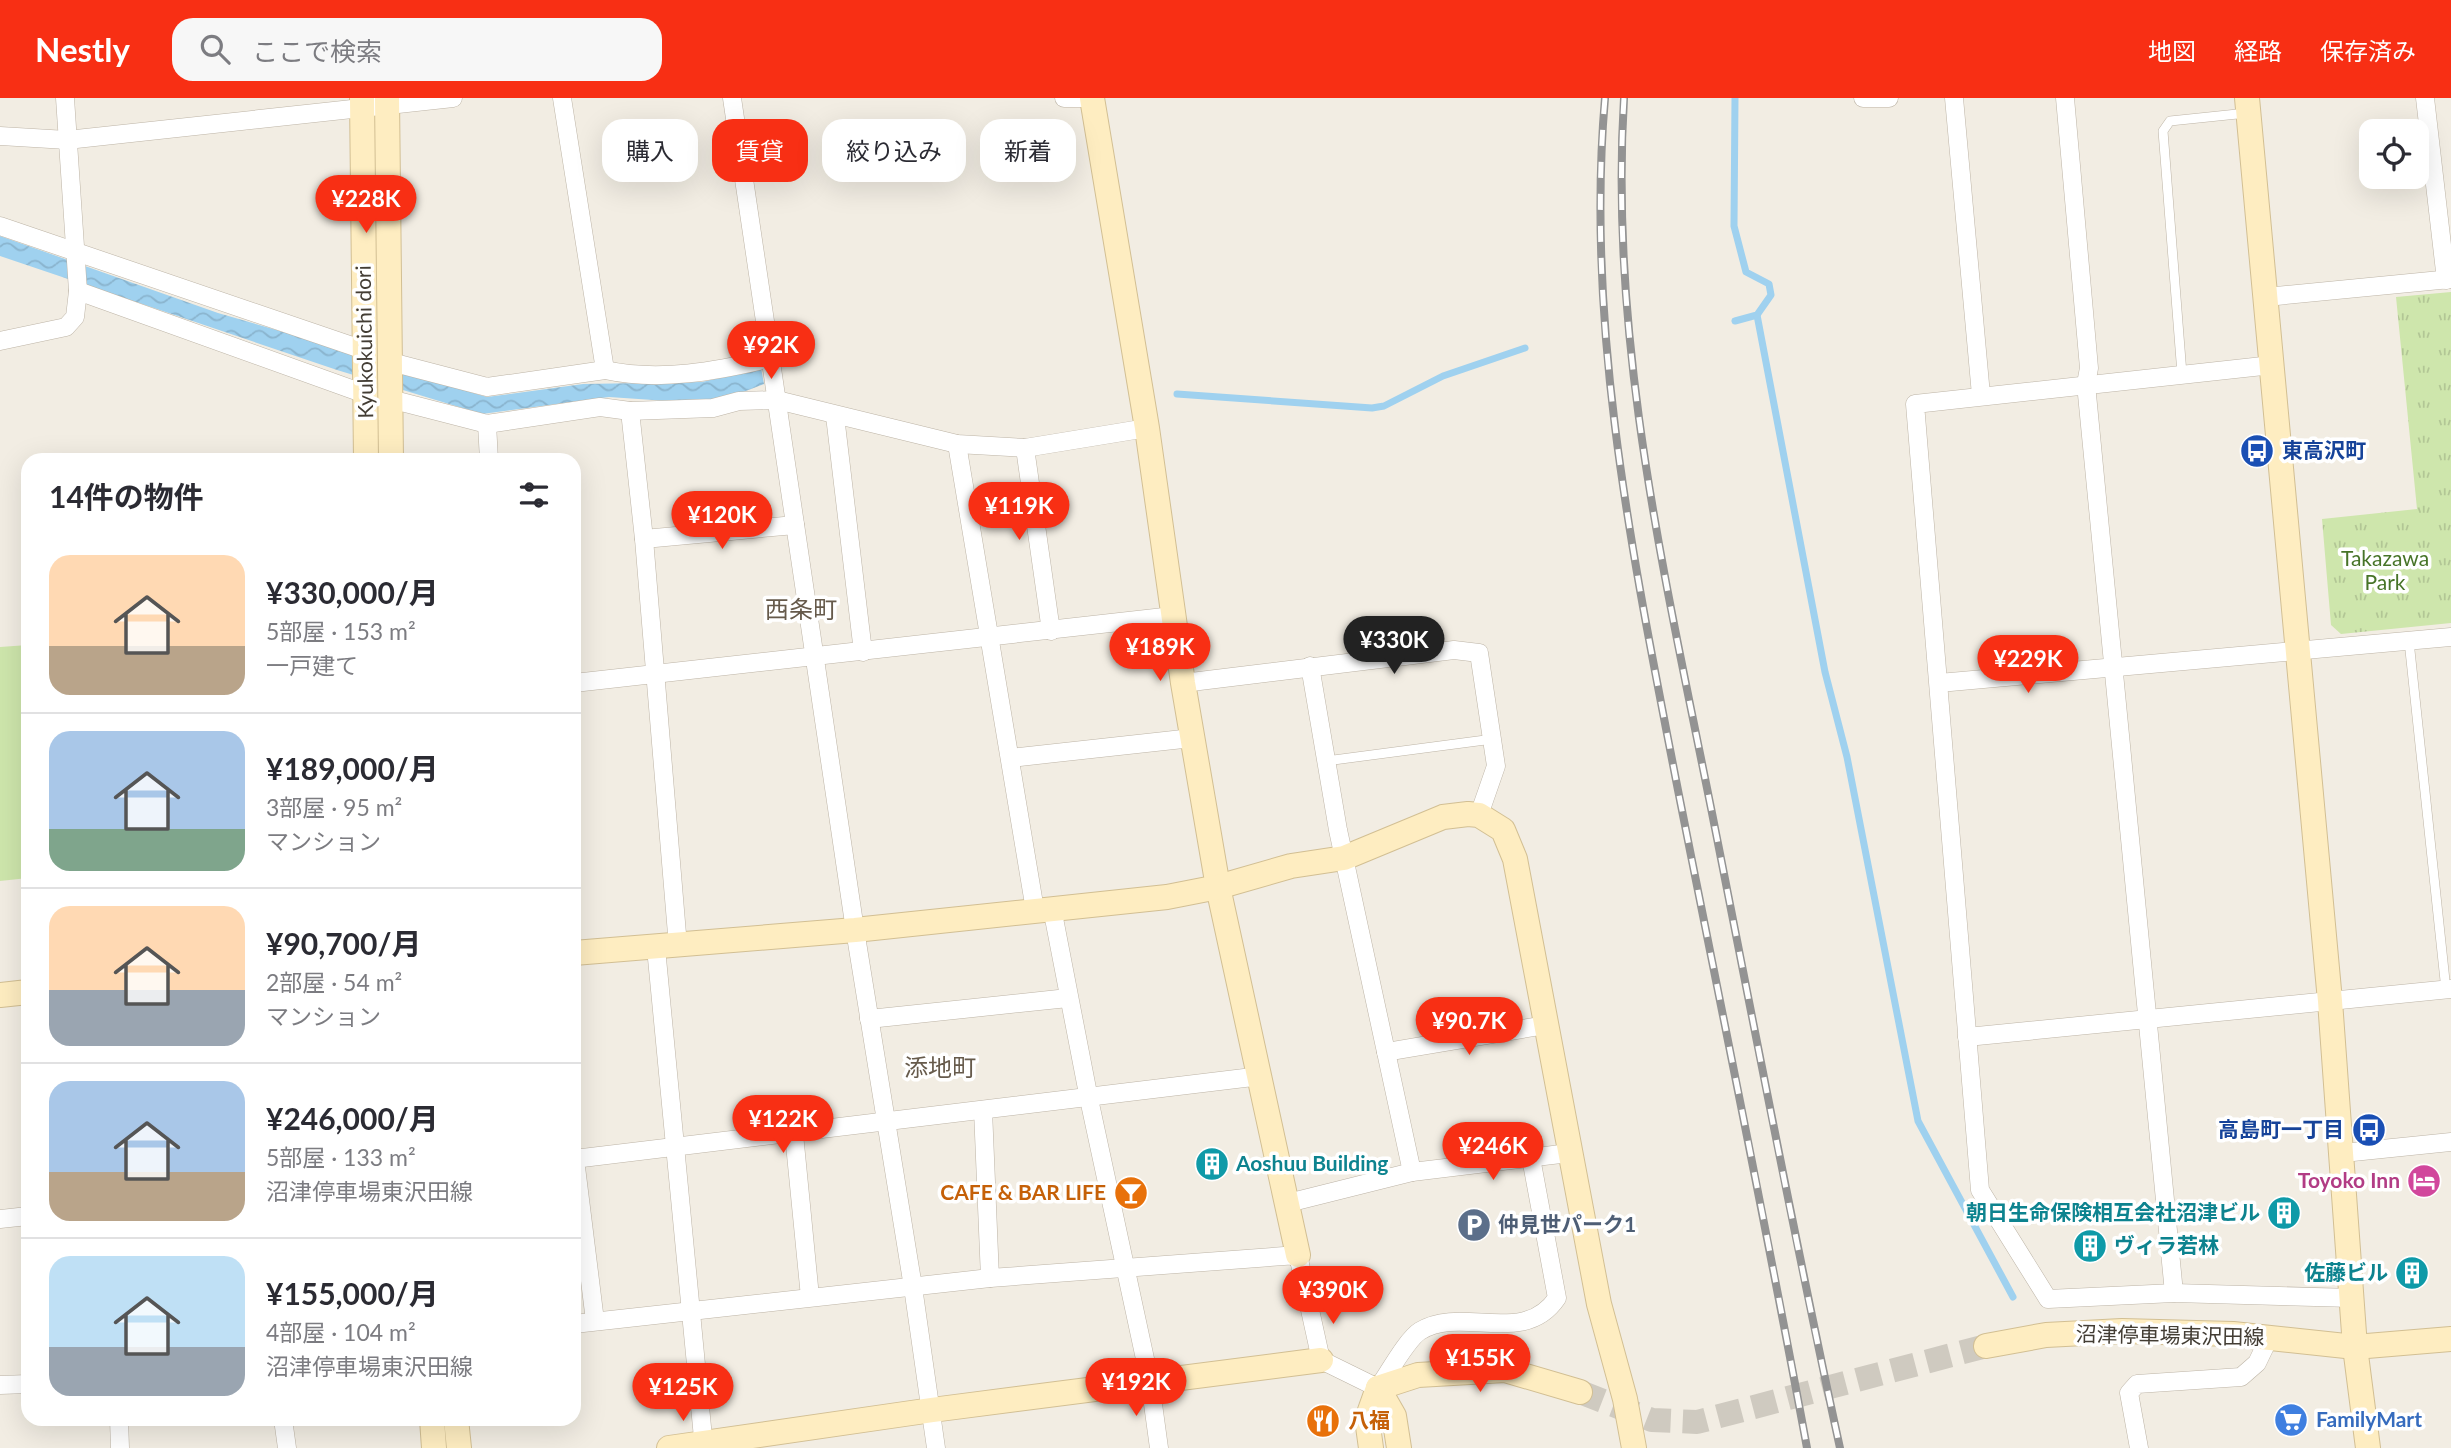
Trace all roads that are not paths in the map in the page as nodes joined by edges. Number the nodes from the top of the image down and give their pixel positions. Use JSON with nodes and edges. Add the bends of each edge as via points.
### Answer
{"nodes":[{"id":1,"x":65,"y":98,"type":"edge"},
{"id":2,"x":453,"y":98,"type":"edge"},
{"id":3,"x":562,"y":98,"type":"edge"},
{"id":4,"x":732,"y":98,"type":"edge"},
{"id":5,"x":1064,"y":98,"type":"edge"},
{"id":6,"x":1085,"y":98,"type":"edge"},
{"id":7,"x":1092,"y":98,"type":"edge"},
{"id":8,"x":1863,"y":98,"type":"edge"},
{"id":9,"x":1889,"y":98,"type":"edge"},
{"id":10,"x":1955,"y":98,"type":"edge"},
{"id":11,"x":2065,"y":98,"type":"edge"},
{"id":12,"x":2425,"y":98,"type":"edge"},
{"id":13,"x":387,"y":102,"type":"edge"},
{"id":14,"x":362,"y":103,"type":"edge"},
{"id":15,"x":2247,"y":105,"type":"edge"},
{"id":16,"x":0,"y":136,"type":"edge"},
{"id":17,"x":67,"y":140,"type":"junction"},
{"id":18,"x":0,"y":226,"type":"edge"},
{"id":19,"x":76,"y":251,"type":"junction"},
{"id":20,"x":2449,"y":279,"type":"edge"},
{"id":21,"x":78,"y":291,"type":"junction"},
{"id":22,"x":2266,"y":297,"type":"junction"},
{"id":23,"x":0,"y":341,"type":"edge"},
{"id":24,"x":364,"y":356,"type":"junction"},
{"id":25,"x":771,"y":359,"type":"junction"},
{"id":26,"x":2273,"y":365,"type":"junction"},
{"id":27,"x":391,"y":366,"type":"junction"},
{"id":28,"x":605,"y":370,"type":"junction"},
{"id":29,"x":2182,"y":374,"type":"junction"},
{"id":30,"x":2087,"y":384,"type":"junction"},
{"id":31,"x":365,"y":394,"type":"junction"},
{"id":32,"x":1981,"y":395,"type":"junction"},
{"id":33,"x":390,"y":399,"type":"junction"},
{"id":34,"x":778,"y":400,"type":"junction"},
{"id":35,"x":630,"y":411,"type":"junction"},
{"id":36,"x":835,"y":416,"type":"junction"},
{"id":37,"x":487,"y":424,"type":"junction"},
{"id":38,"x":1147,"y":428,"type":"junction"},
{"id":39,"x":957,"y":444,"type":"junction"},
{"id":40,"x":1025,"y":448,"type":"junction"},
{"id":41,"x":366,"y":453,"type":"edge"},
{"id":42,"x":391,"y":453,"type":"edge"},
{"id":43,"x":489,"y":453,"type":"edge"},
{"id":44,"x":795,"y":525,"type":"junction"},
{"id":45,"x":644,"y":539,"type":"junction"},
{"id":46,"x":1173,"y":616,"type":"junction"},
{"id":47,"x":1051,"y":631,"type":"junction"},
{"id":48,"x":2451,"y":637,"type":"edge"},
{"id":49,"x":988,"y":638,"type":"junction"},
{"id":50,"x":2409,"y":640,"type":"junction"},
{"id":51,"x":2297,"y":651,"type":"junction"},
{"id":52,"x":863,"y":652,"type":"junction"},
{"id":53,"x":816,"y":658,"type":"junction"},
{"id":54,"x":1310,"y":666,"type":"junction"},
{"id":55,"x":2114,"y":669,"type":"junction"},
{"id":56,"x":655,"y":674,"type":"junction"},
{"id":57,"x":581,"y":682,"type":"edge"},
{"id":58,"x":1183,"y":683,"type":"junction"},
{"id":59,"x":1939,"y":683,"type":"junction"},
{"id":60,"x":1192,"y":738,"type":"junction"},
{"id":61,"x":1493,"y":739,"type":"junction"},
{"id":62,"x":1010,"y":758,"type":"junction"},
{"id":63,"x":1326,"y":761,"type":"junction"},
{"id":64,"x":1479,"y":815,"type":"junction"},
{"id":65,"x":1344,"y":858,"type":"junction"},
{"id":66,"x":1218,"y":887,"type":"junction"},
{"id":67,"x":1044,"y":909,"type":"junction"},
{"id":68,"x":855,"y":930,"type":"junction"},
{"id":69,"x":667,"y":947,"type":"junction"},
{"id":70,"x":581,"y":953,"type":"edge"},
{"id":71,"x":2449,"y":989,"type":"edge"},
{"id":72,"x":21,"y":993,"type":"edge"},
{"id":73,"x":0,"y":995,"type":"edge"},
{"id":74,"x":1068,"y":998,"type":"junction"},
{"id":75,"x":2329,"y":1000,"type":"junction"},
{"id":76,"x":869,"y":1019,"type":"junction"},
{"id":77,"x":2147,"y":1019,"type":"junction"},
{"id":78,"x":1546,"y":1025,"type":"junction"},
{"id":79,"x":1968,"y":1037,"type":"junction"},
{"id":80,"x":1386,"y":1052,"type":"junction"},
{"id":81,"x":1261,"y":1076,"type":"junction"},
{"id":82,"x":1089,"y":1099,"type":"junction"},
{"id":83,"x":983,"y":1110,"type":"junction"},
{"id":84,"x":886,"y":1121,"type":"junction"},
{"id":85,"x":794,"y":1134,"type":"junction"},
{"id":86,"x":2451,"y":1142,"type":"edge"},
{"id":87,"x":674,"y":1146,"type":"junction"},
{"id":88,"x":1569,"y":1153,"type":"junction"},
{"id":89,"x":2343,"y":1153,"type":"junction"},
{"id":90,"x":1531,"y":1157,"type":"junction"},
{"id":91,"x":581,"y":1158,"type":"edge"},
{"id":92,"x":1412,"y":1172,"type":"junction"},
{"id":93,"x":1288,"y":1203,"type":"junction"},
{"id":94,"x":581,"y":1213,"type":"edge"},
{"id":95,"x":21,"y":1217,"type":"edge"},
{"id":96,"x":0,"y":1219,"type":"edge"},
{"id":97,"x":1298,"y":1255,"type":"junction"},
{"id":98,"x":1125,"y":1266,"type":"junction"},
{"id":99,"x":990,"y":1278,"type":"junction"},
{"id":100,"x":914,"y":1287,"type":"junction"},
{"id":101,"x":2174,"y":1293,"type":"junction"},
{"id":102,"x":810,"y":1297,"type":"junction"},
{"id":103,"x":2353,"y":1298,"type":"junction"},
{"id":104,"x":688,"y":1312,"type":"junction"},
{"id":105,"x":595,"y":1321,"type":"junction"},
{"id":106,"x":581,"y":1323,"type":"edge"},
{"id":107,"x":2269,"y":1338,"type":"junction"},
{"id":108,"x":2451,"y":1339,"type":"edge"},
{"id":109,"x":1986,"y":1346,"type":"tunnel mouth"},
{"id":110,"x":2355,"y":1347,"type":"junction"},
{"id":111,"x":1321,"y":1360,"type":"junction"},
{"id":112,"x":1150,"y":1382,"type":"junction"},
{"id":113,"x":21,"y":1384,"type":"edge"},
{"id":114,"x":0,"y":1385,"type":"edge"},
{"id":115,"x":1378,"y":1388,"type":"junction"},
{"id":116,"x":1580,"y":1392,"type":"tunnel mouth"},
{"id":117,"x":932,"y":1410,"type":"junction"},
{"id":118,"x":118,"y":1426,"type":"edge"},
{"id":119,"x":284,"y":1426,"type":"edge"},
{"id":120,"x":433,"y":1426,"type":"edge"},
{"id":121,"x":457,"y":1426,"type":"edge"},
{"id":122,"x":704,"y":1446,"type":"edge"},
{"id":123,"x":120,"y":1448,"type":"edge"},
{"id":124,"x":287,"y":1448,"type":"edge"},
{"id":125,"x":435,"y":1448,"type":"edge"},
{"id":126,"x":459,"y":1448,"type":"edge"},
{"id":127,"x":669,"y":1448,"type":"edge"},
{"id":128,"x":936,"y":1448,"type":"edge"},
{"id":129,"x":1159,"y":1448,"type":"edge"},
{"id":130,"x":1371,"y":1448,"type":"edge"},
{"id":131,"x":1399,"y":1448,"type":"edge"},
{"id":132,"x":1634,"y":1448,"type":"edge"},
{"id":133,"x":2139,"y":1448,"type":"edge"},
{"id":134,"x":2368,"y":1448,"type":"edge"}],
"edges":[{"from":1,"to":17,"type":"street"},
{"from":2,"to":13,"type":"street"},
{"from":3,"to":28,"type":"street"},
{"from":4,"to":25,"type":"street"},
{"from":5,"to":6,"type":"street"},
{"from":7,"to":38,"type":"street"},
{"from":8,"to":9,"type":"street"},
{"from":10,"to":32,"type":"street"},
{"from":11,"to":30,"type":"street"},
{"from":12,"to":20,"type":"street"},
{"from":13,"to":14,"type":"street"},
{"from":13,"to":27,"type":"street","name":"Kyukokuichi dori"},
{"from":14,"to":17,"type":"street"},
{"from":14,"to":24,"type":"street","name":"Kyukokuichi dori"},
{"from":15,"to":22,"type":"street"},
{"from":15,"to":29,"type":"lane","via":[[2170,121],[2163,131]]},
{"from":16,"to":17,"type":"street"},
{"from":17,"to":19,"type":"street"},
{"from":18,"to":19,"type":"street"},
{"from":19,"to":21,"type":"street"},
{"from":19,"to":24,"type":"street"},
{"from":20,"to":22,"type":"street"},
{"from":21,"to":23,"type":"street","via":[[75,317],[66,327]]},
{"from":21,"to":31,"type":"street"},
{"from":22,"to":26,"type":"street"},
{"from":24,"to":31,"type":"street","name":"Kyukokuichi dori"},
{"from":25,"to":28,"type":"street","via":[[708,373]]},
{"from":25,"to":34,"type":"street"},
{"from":26,"to":29,"type":"street"},
{"from":26,"to":51,"type":"street"},
{"from":27,"to":28,"type":"street","via":[[487,387]]},
{"from":27,"to":33,"type":"street","name":"Kyukokuichi dori"},
{"from":29,"to":30,"type":"street"},
{"from":30,"to":32,"type":"street"},
{"from":30,"to":55,"type":"street"},
{"from":31,"to":41,"type":"street","name":"Kyukokuichi dori"},
{"from":32,"to":59,"type":"street","via":[[1915,404]]},
{"from":33,"to":37,"type":"street"},
{"from":33,"to":42,"type":"street","name":"Kyukokuichi dori"},
{"from":34,"to":35,"type":"street"},
{"from":34,"to":36,"type":"street"},
{"from":34,"to":44,"type":"street"},
{"from":35,"to":37,"type":"street","via":[[600,407]]},
{"from":35,"to":45,"type":"street"},
{"from":36,"to":39,"type":"street"},
{"from":36,"to":52,"type":"street"},
{"from":37,"to":43,"type":"street"},
{"from":38,"to":40,"type":"street"},
{"from":38,"to":46,"type":"street"},
{"from":39,"to":40,"type":"street"},
{"from":39,"to":49,"type":"street"},
{"from":40,"to":47,"type":"street"},
{"from":44,"to":45,"type":"street"},
{"from":44,"to":53,"type":"street"},
{"from":45,"to":56,"type":"street"},
{"from":46,"to":47,"type":"street"},
{"from":46,"to":58,"type":"street"},
{"from":47,"to":49,"type":"street"},
{"from":48,"to":50,"type":"street"},
{"from":49,"to":52,"type":"street"},
{"from":49,"to":62,"type":"street"},
{"from":50,"to":51,"type":"street"},
{"from":50,"to":71,"type":"lane"},
{"from":51,"to":55,"type":"street"},
{"from":51,"to":75,"type":"street"},
{"from":52,"to":53,"type":"street"},
{"from":53,"to":56,"type":"street"},
{"from":53,"to":68,"type":"street"},
{"from":54,"to":58,"type":"street"},
{"from":54,"to":61,"type":"street","via":[[1454,650],[1479,653]]},
{"from":54,"to":63,"type":"street"},
{"from":55,"to":59,"type":"street"},
{"from":55,"to":77,"type":"street"},
{"from":56,"to":57,"type":"street"},
{"from":56,"to":69,"type":"street"},
{"from":58,"to":60,"type":"street"},
{"from":59,"to":79,"type":"street"},
{"from":60,"to":62,"type":"street"},
{"from":60,"to":66,"type":"street"},
{"from":61,"to":63,"type":"lane"},
{"from":61,"to":64,"type":"street","via":[[1496,766]]},
{"from":62,"to":67,"type":"street"},
{"from":63,"to":65,"type":"street"},
{"from":64,"to":65,"type":"street","via":[[1443,817]]},
{"from":64,"to":78,"type":"street","via":[[1503,830],[1515,859]]},
{"from":65,"to":66,"type":"street","via":[[1291,866]]},
{"from":65,"to":80,"type":"street"},
{"from":66,"to":67,"type":"street","via":[[1167,897]]},
{"from":66,"to":81,"type":"street"},
{"from":67,"to":68,"type":"street"},
{"from":67,"to":74,"type":"street"},
{"from":68,"to":69,"type":"street"},
{"from":68,"to":76,"type":"street"},
{"from":69,"to":70,"type":"street"},
{"from":69,"to":87,"type":"street"},
{"from":71,"to":75,"type":"street"},
{"from":72,"to":73,"type":"street"},
{"from":74,"to":76,"type":"street"},
{"from":74,"to":82,"type":"street"},
{"from":75,"to":77,"type":"street"},
{"from":75,"to":89,"type":"street"},
{"from":76,"to":84,"type":"street"},
{"from":77,"to":79,"type":"street"},
{"from":77,"to":101,"type":"street"},
{"from":78,"to":80,"type":"street"},
{"from":78,"to":88,"type":"street"},
{"from":79,"to":101,"type":"street","via":[[1980,1190],[2048,1300]]},
{"from":80,"to":92,"type":"street"},
{"from":81,"to":82,"type":"street"},
{"from":81,"to":93,"type":"street"},
{"from":82,"to":83,"type":"street"},
{"from":82,"to":98,"type":"street"},
{"from":83,"to":84,"type":"street"},
{"from":83,"to":99,"type":"street"},
{"from":84,"to":85,"type":"street"},
{"from":84,"to":100,"type":"street"},
{"from":85,"to":87,"type":"street"},
{"from":85,"to":102,"type":"street"},
{"from":86,"to":89,"type":"street"},
{"from":87,"to":91,"type":"street"},
{"from":87,"to":104,"type":"street"},
{"from":88,"to":90,"type":"street"},
{"from":88,"to":132,"type":"street"},
{"from":89,"to":103,"type":"street"},
{"from":90,"to":92,"type":"street"},
{"from":90,"to":115,"type":"street","via":[[1557,1298],[1547,1313],[1511,1324],[1434,1326],[1418,1332]]},
{"from":92,"to":93,"type":"street"},
{"from":93,"to":97,"type":"street"},
{"from":94,"to":105,"type":"street"},
{"from":95,"to":96,"type":"street"},
{"from":97,"to":98,"type":"street"},
{"from":97,"to":111,"type":"street"},
{"from":98,"to":99,"type":"street"},
{"from":98,"to":112,"type":"street"},
{"from":99,"to":100,"type":"street"},
{"from":100,"to":102,"type":"street"},
{"from":100,"to":117,"type":"street"},
{"from":101,"to":103,"type":"street"},
{"from":102,"to":104,"type":"street"},
{"from":103,"to":110,"type":"street"},
{"from":104,"to":105,"type":"street"},
{"from":104,"to":122,"type":"street"},
{"from":105,"to":106,"type":"street"},
{"from":107,"to":109,"type":"street","name":"沼津停車場東沢田線","via":[[2122,1331],[2046,1335]]},
{"from":107,"to":110,"type":"street","name":"沼津停車場東沢田線"},
{"from":107,"to":133,"type":"street","via":[[2257,1363],[2241,1377],[2137,1384],[2129,1393]]},
{"from":108,"to":110,"type":"street","name":"沼津停車場東沢田線"},
{"from":110,"to":134,"type":"street"},
{"from":111,"to":112,"type":"street"},
{"from":111,"to":115,"type":"street"},
{"from":112,"to":117,"type":"street"},
{"from":112,"to":129,"type":"street"},
{"from":113,"to":114,"type":"street"},
{"from":115,"to":116,"type":"street","via":[[1418,1375],[1505,1370]]},
{"from":115,"to":130,"type":"street","via":[[1367,1419]]},
{"from":115,"to":131,"type":"street","via":[[1394,1416]]},
{"from":117,"to":122,"type":"street"},
{"from":117,"to":128,"type":"street"},
{"from":118,"to":123,"type":"street"},
{"from":119,"to":124,"type":"street"},
{"from":120,"to":125,"type":"street"},
{"from":121,"to":126,"type":"street"},
{"from":122,"to":127,"type":"street"}]}
